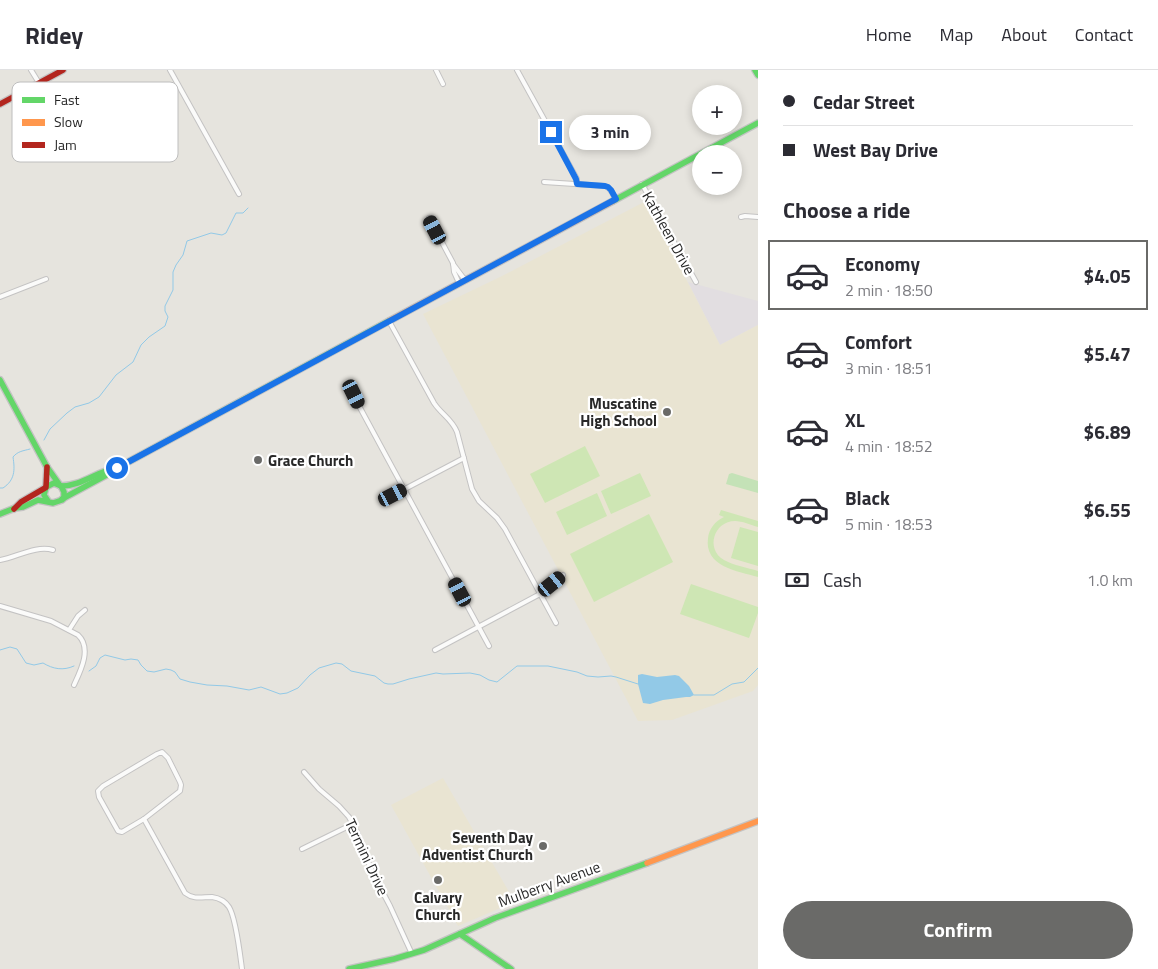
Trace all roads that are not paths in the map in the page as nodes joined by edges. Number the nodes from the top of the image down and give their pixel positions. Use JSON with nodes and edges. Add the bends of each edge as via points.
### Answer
{"nodes":[{"id":1,"x":32,"y":70,"type":"edge"},
{"id":2,"x":63,"y":70,"type":"edge"},
{"id":3,"x":170,"y":70,"type":"edge"},
{"id":4,"x":436,"y":70,"type":"edge"},
{"id":5,"x":518,"y":70,"type":"edge"},
{"id":6,"x":755,"y":70,"type":"edge"},
{"id":7,"x":758,"y":75,"type":"edge"},
{"id":8,"x":38,"y":82,"type":"edge"},
{"id":9,"x":40,"y":82,"type":"edge"},
{"id":10,"x":177,"y":82,"type":"edge"},
{"id":11,"x":178,"y":84,"type":"edge"},
{"id":12,"x":443,"y":84,"type":"dead end"},
{"id":13,"x":12,"y":97,"type":"edge"},
{"id":14,"x":0,"y":104,"type":"edge"},
{"id":15,"x":758,"y":123,"type":"edge"},
{"id":16,"x":544,"y":182,"type":"dead end"},
{"id":17,"x":577,"y":184,"type":"junction"},
{"id":18,"x":642,"y":184,"type":"junction"},
{"id":19,"x":239,"y":194,"type":"dead end"},
{"id":20,"x":616,"y":199,"type":"junction"},
{"id":21,"x":758,"y":217,"type":"edge"},
{"id":22,"x":429,"y":218,"type":"dead end"},
{"id":23,"x":741,"y":218,"type":"dead end"},
{"id":24,"x":453,"y":263,"type":"junction"},
{"id":25,"x":46,"y":279,"type":"dead end"},
{"id":26,"x":465,"y":280,"type":"junction"},
{"id":27,"x":696,"y":282,"type":"dead end"},
{"id":28,"x":459,"y":284,"type":"junction"},
{"id":29,"x":0,"y":297,"type":"edge"},
{"id":30,"x":390,"y":321,"type":"junction"},
{"id":31,"x":0,"y":380,"type":"edge"},
{"id":32,"x":352,"y":388,"type":"dead end"},
{"id":33,"x":464,"y":458,"type":"junction"},
{"id":34,"x":47,"y":467,"type":"junction"},
{"id":35,"x":117,"y":468,"type":"junction"},
{"id":36,"x":60,"y":485,"type":"junction"},
{"id":37,"x":46,"y":488,"type":"junction"},
{"id":38,"x":404,"y":490,"type":"junction"},
{"id":39,"x":62,"y":499,"type":"junction"},
{"id":40,"x":48,"y":501,"type":"junction"},
{"id":41,"x":382,"y":501,"type":"dead end"},
{"id":42,"x":14,"y":509,"type":"junction"},
{"id":43,"x":0,"y":514,"type":"edge"},
{"id":44,"x":52,"y":550,"type":"dead end"},
{"id":45,"x":0,"y":560,"type":"edge"},
{"id":46,"x":563,"y":575,"type":"dead end"},
{"id":47,"x":540,"y":594,"type":"junction"},
{"id":48,"x":0,"y":606,"type":"edge"},
{"id":49,"x":85,"y":610,"type":"dead end"},
{"id":50,"x":556,"y":623,"type":"dead end"},
{"id":51,"x":478,"y":627,"type":"junction"},
{"id":52,"x":70,"y":630,"type":"junction"},
{"id":53,"x":489,"y":646,"type":"dead end"},
{"id":54,"x":435,"y":650,"type":"dead end"},
{"id":55,"x":74,"y":684,"type":"dead end"},
{"id":56,"x":304,"y":772,"type":"dead end"},
{"id":57,"x":144,"y":819,"type":"junction"},
{"id":58,"x":758,"y":821,"type":"edge"},
{"id":59,"x":353,"y":824,"type":"junction"},
{"id":60,"x":302,"y":849,"type":"dead end"},
{"id":61,"x":460,"y":934,"type":"junction"},
{"id":62,"x":412,"y":954,"type":"junction"},
{"id":63,"x":242,"y":969,"type":"edge"},
{"id":64,"x":349,"y":969,"type":"edge"},
{"id":65,"x":509,"y":969,"type":"edge"}],
"edges":[{"from":1,"to":8,"type":"street"},
{"from":2,"to":9,"type":"main road"},
{"from":3,"to":10,"type":"street"},
{"from":4,"to":12,"type":"street"},
{"from":5,"to":17,"type":"street"},
{"from":6,"to":7,"type":"main road"},
{"from":11,"to":19,"type":"street"},
{"from":13,"to":14,"type":"main road"},
{"from":15,"to":18,"type":"main road"},
{"from":16,"to":17,"type":"street"},
{"from":17,"to":20,"type":"street","via":[[608,187]]},
{"from":18,"to":20,"type":"main road"},
{"from":18,"to":27,"type":"street","name":"Kathleen Drive"},
{"from":20,"to":26,"type":"main road"},
{"from":21,"to":23,"type":"street"},
{"from":22,"to":24,"type":"street"},
{"from":24,"to":26,"type":"street"},
{"from":24,"to":28,"type":"street"},
{"from":25,"to":29,"type":"street"},
{"from":26,"to":28,"type":"main road"},
{"from":28,"to":30,"type":"main road"},
{"from":30,"to":33,"type":"street","via":[[434,403],[455,426]]},
{"from":30,"to":35,"type":"main road"},
{"from":31,"to":34,"type":"main road"},
{"from":32,"to":38,"type":"street"},
{"from":33,"to":38,"type":"street"},
{"from":33,"to":47,"type":"street","via":[[475,495],[501,523]]},
{"from":34,"to":36,"type":"main road"},
{"from":34,"to":37,"type":"main road"},
{"from":35,"to":36,"type":"main road","via":[[110,468],[76,485]]},
{"from":35,"to":39,"type":"main road"},
{"from":36,"to":37,"type":"main road","via":[[54,483]]},
{"from":36,"to":39,"type":"main road","via":[[64,491]]},
{"from":37,"to":40,"type":"main road","via":[[44,495]]},
{"from":37,"to":42,"type":"main road"},
{"from":38,"to":41,"type":"street"},
{"from":38,"to":51,"type":"street"},
{"from":39,"to":40,"type":"main road","via":[[57,503]]},
{"from":40,"to":42,"type":"main road","via":[[38,500]]},
{"from":42,"to":43,"type":"main road"},
{"from":44,"to":45,"type":"street","via":[[46,548]]},
{"from":46,"to":47,"type":"street"},
{"from":47,"to":50,"type":"street"},
{"from":47,"to":51,"type":"street"},
{"from":48,"to":52,"type":"street","via":[[43,618]]},
{"from":49,"to":52,"type":"street"},
{"from":51,"to":53,"type":"street"},
{"from":51,"to":54,"type":"street"},
{"from":52,"to":55,"type":"street","via":[[82,638],[85,646]]},
{"from":56,"to":59,"type":"street","name":"Termini Drive"},
{"from":57,"to":57,"type":"street","via":[[122,832],[118,831],[98,791],[162,752],[168,758],[181,788]]},
{"from":57,"to":63,"type":"street","via":[[185,893],[194,898],[221,899],[228,905],[235,924]]},
{"from":58,"to":61,"type":"main road","name":"Mulberry Avenue","via":[[495,918]]},
{"from":59,"to":60,"type":"street"},
{"from":59,"to":62,"type":"street","name":"Termini Drive","via":[[372,872]]},
{"from":61,"to":62,"type":"main road","name":"Mulberry Avenue"},
{"from":61,"to":65,"type":"main road"},
{"from":62,"to":64,"type":"main road","name":"Mulberry Avenue"}]}
